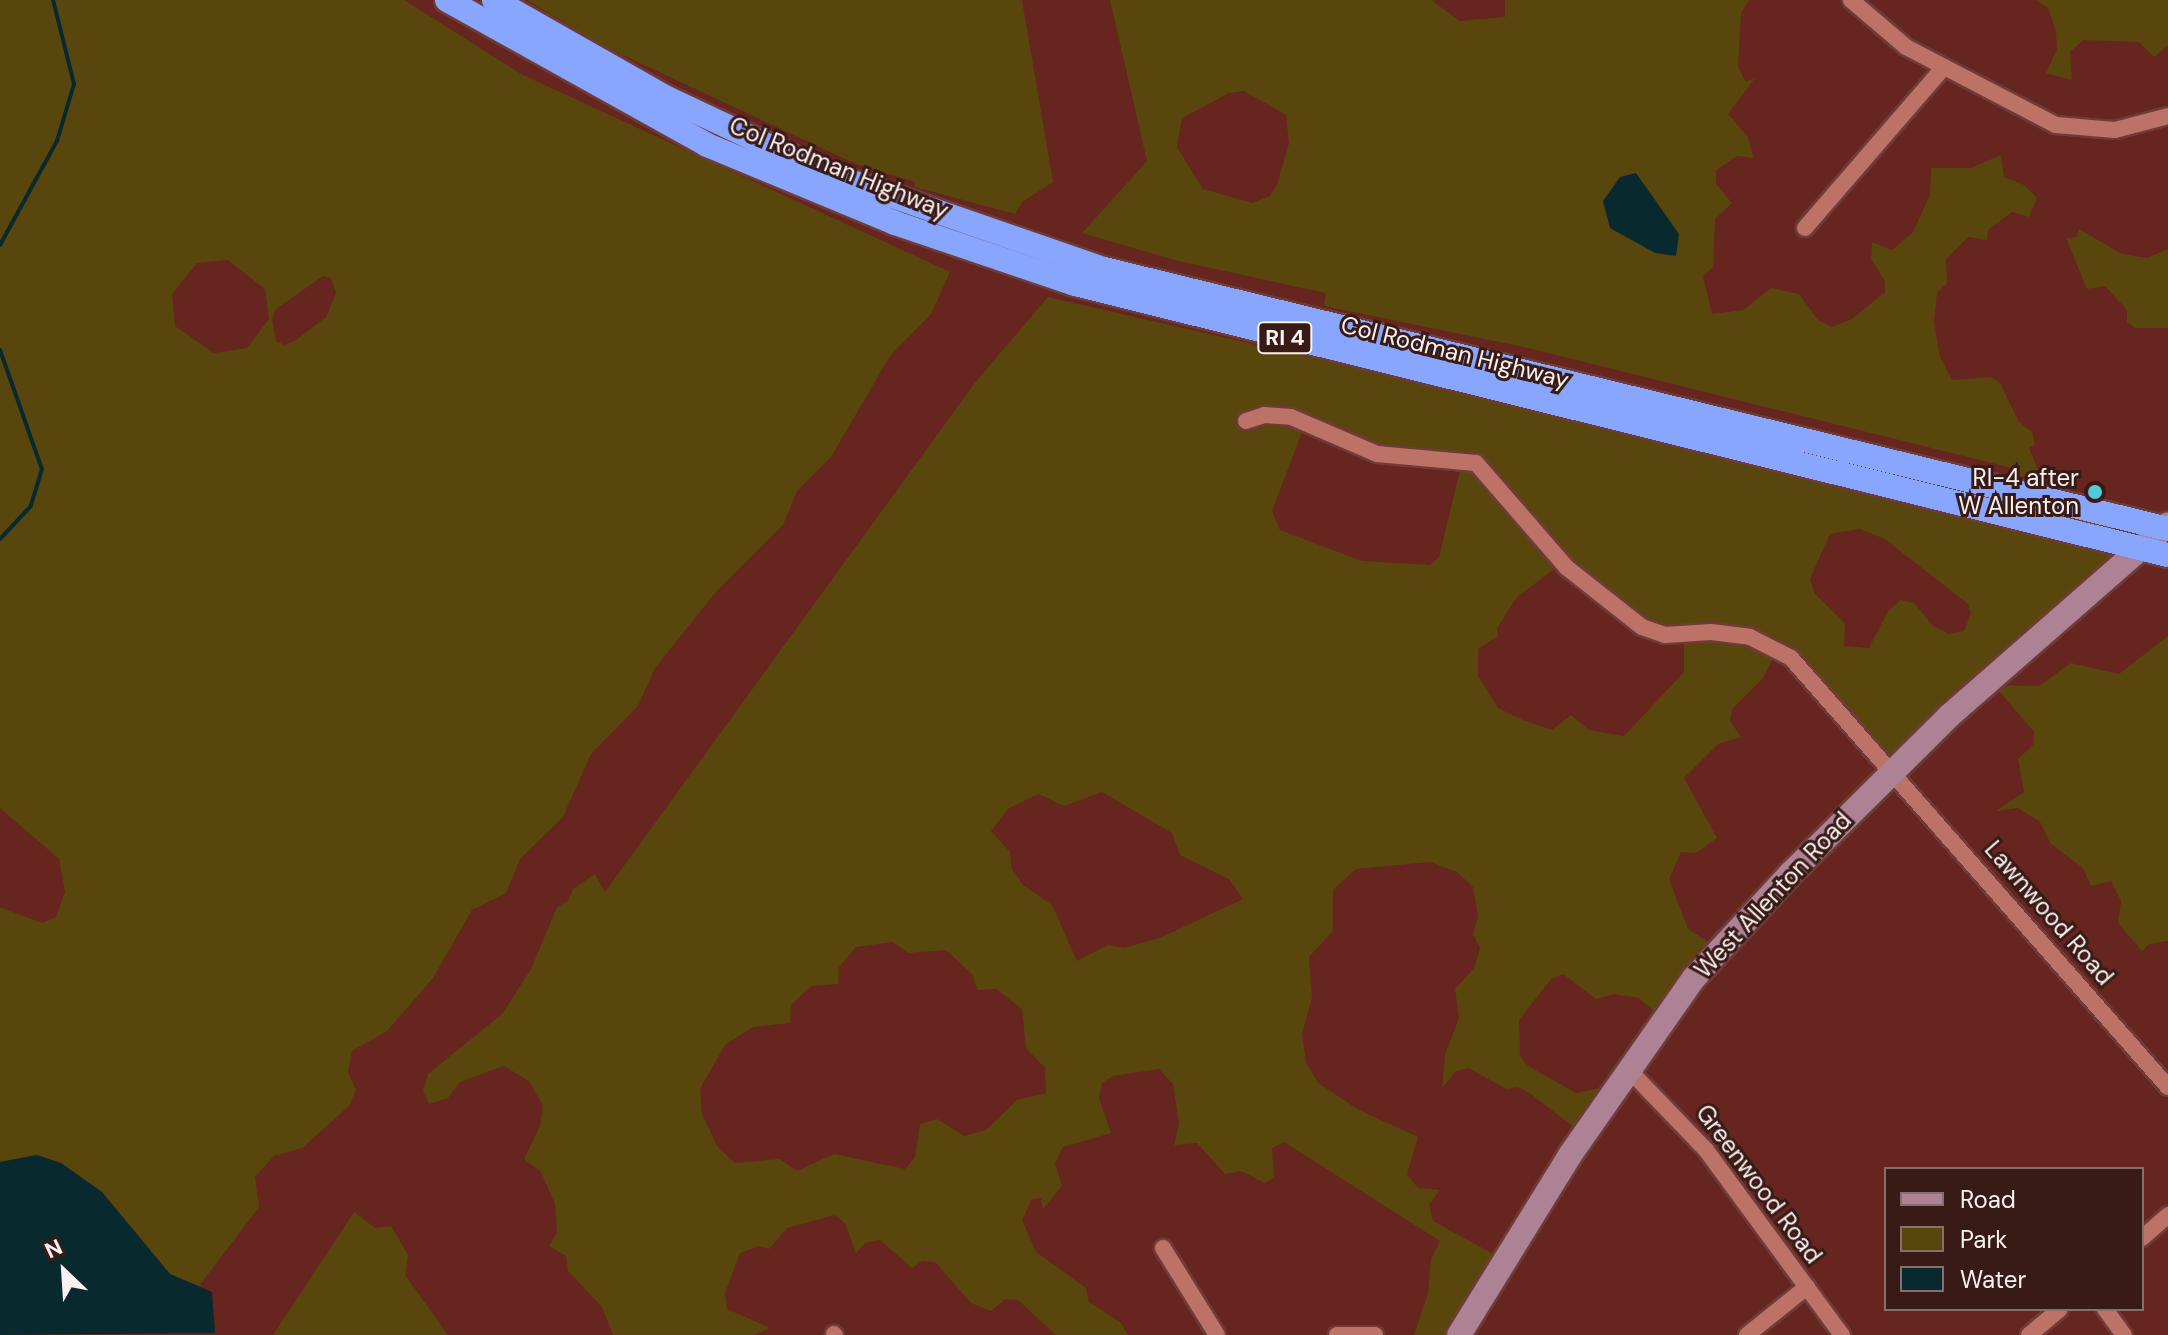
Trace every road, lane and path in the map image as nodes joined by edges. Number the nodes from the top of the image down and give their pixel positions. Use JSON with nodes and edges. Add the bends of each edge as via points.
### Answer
{"nodes":[{"id":1,"x":447,"y":0,"type":"edge"},
{"id":2,"x":494,"y":0,"type":"edge"},
{"id":3,"x":1851,"y":0,"type":"edge"},
{"id":4,"x":1943,"y":68,"type":"junction"},
{"id":5,"x":2168,"y":116,"type":"edge"},
{"id":6,"x":1805,"y":228,"type":"dead end"},
{"id":7,"x":1246,"y":421,"type":"dead end"},
{"id":8,"x":2167,"y":527,"type":"edge"},
{"id":9,"x":2141,"y":548,"type":"junction"},
{"id":10,"x":2168,"y":555,"type":"edge"},
{"id":11,"x":1893,"y":772,"type":"junction"},
{"id":12,"x":1629,"y":1070,"type":"junction"},
{"id":13,"x":2168,"y":1087,"type":"edge"},
{"id":14,"x":2168,"y":1215,"type":"edge"},
{"id":15,"x":2144,"y":1236,"type":"edge"},
{"id":16,"x":1163,"y":1248,"type":"dead end"},
{"id":17,"x":1807,"y":1287,"type":"junction"},
{"id":18,"x":2058,"y":1311,"type":"edge"},
{"id":19,"x":2106,"y":1311,"type":"edge"},
{"id":20,"x":1217,"y":1335,"type":"edge"},
{"id":21,"x":1337,"y":1335,"type":"edge"},
{"id":22,"x":1375,"y":1335,"type":"edge"},
{"id":23,"x":1459,"y":1335,"type":"edge"},
{"id":24,"x":1747,"y":1335,"type":"edge"},
{"id":25,"x":1842,"y":1335,"type":"edge"},
{"id":26,"x":2029,"y":1335,"type":"edge"},
{"id":27,"x":2124,"y":1335,"type":"edge"}],
"edges":[{"from":1,"to":9,"type":"highway","name":"Col Rodman Highway","number":"RI 4","via":[[556,66],[707,145],[882,218],[1075,284]]},
{"from":2,"to":8,"type":"highway","name":"Col Rodman Highway","number":"RI 4","via":[[665,97],[829,174],[1104,269]]},
{"from":3,"to":4,"type":"street","via":[[1906,47]]},
{"from":4,"to":5,"type":"street","via":[[2038,118],[2078,130],[2115,130]]},
{"from":4,"to":6,"type":"street"},
{"from":7,"to":11,"type":"street","name":"Lawnwood Road","via":[[1264,415],[1291,417],[1377,454],[1476,463],[1558,559],[1596,594],[1653,632],[1725,632],[1775,648],[1805,671]]},
{"from":8,"to":9,"type":"street","name":"West Allenton Road"},
{"from":9,"to":10,"type":"highway","name":"Col Rodman Highway","number":"RI 4"},
{"from":9,"to":11,"type":"street","name":"West Allenton Road"},
{"from":11,"to":12,"type":"street","name":"West Allenton Road","via":[[1694,978]]},
{"from":11,"to":13,"type":"street","name":"Lawnwood Road"},
{"from":12,"to":17,"type":"street","name":"Greenwood Road","via":[[1706,1150]]},
{"from":12,"to":23,"type":"street","name":"West Allenton Road"},
{"from":14,"to":15,"type":"street"},
{"from":16,"to":20,"type":"street"},
{"from":17,"to":24,"type":"street"},
{"from":17,"to":25,"type":"street","name":"Greenwood Road"},
{"from":18,"to":26,"type":"street"},
{"from":19,"to":27,"type":"street"},
{"from":21,"to":22,"type":"street"}]}
